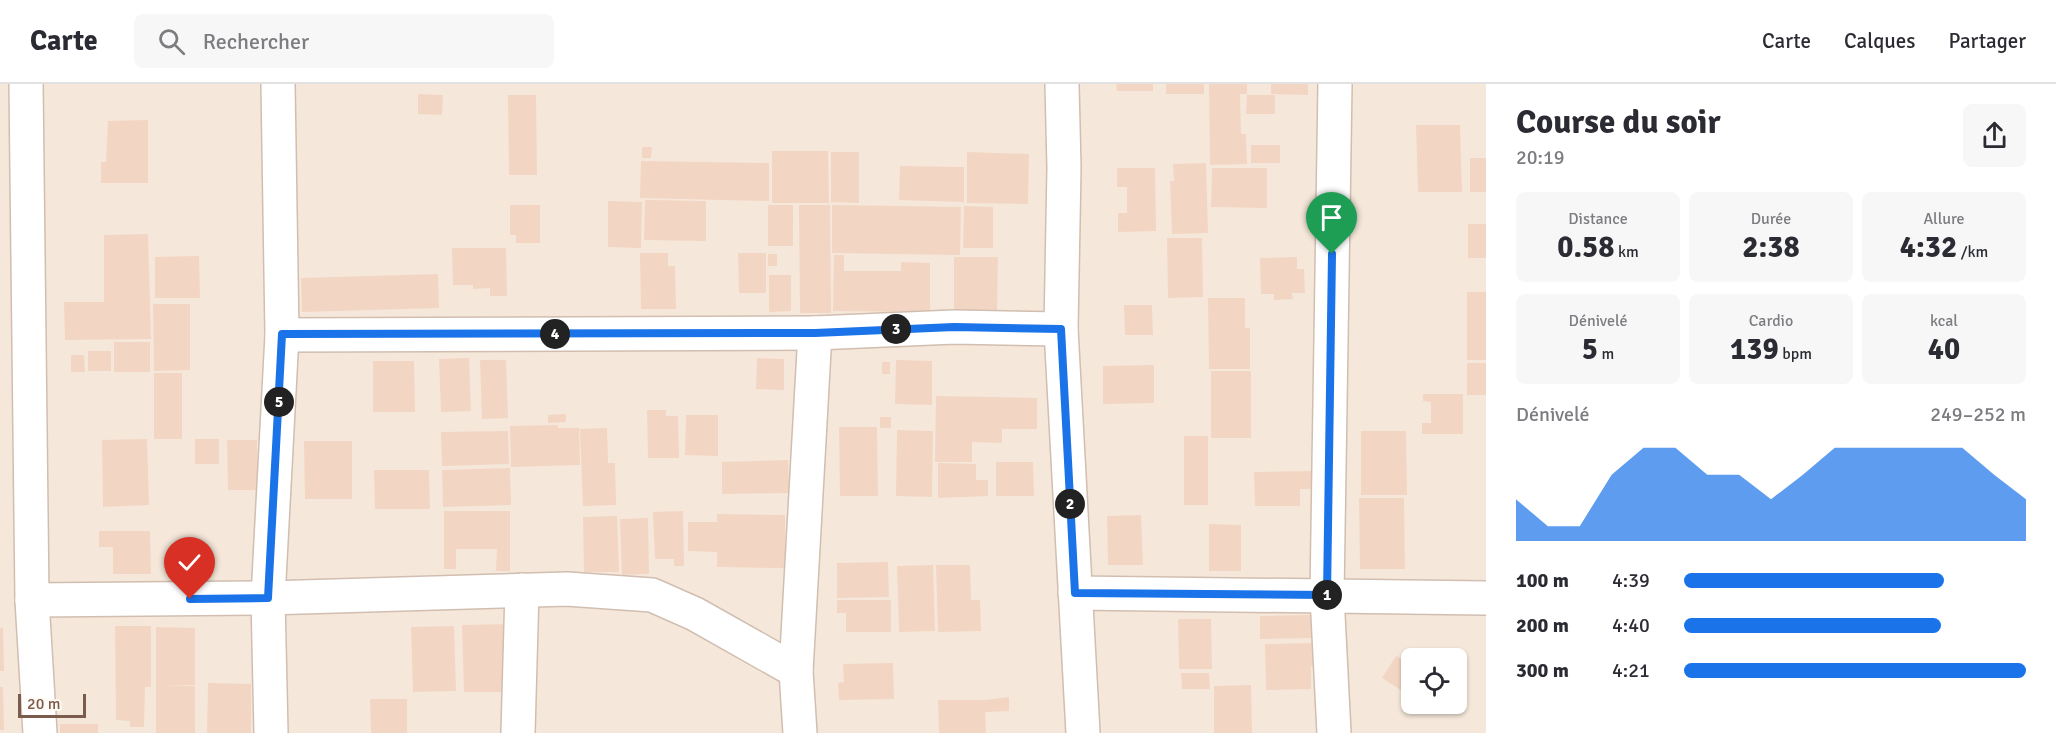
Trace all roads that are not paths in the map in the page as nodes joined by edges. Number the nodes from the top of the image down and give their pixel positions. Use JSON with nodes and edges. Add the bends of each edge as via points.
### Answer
{"nodes":[{"id":1,"x":26,"y":84,"type":"edge"},
{"id":2,"x":278,"y":84,"type":"edge"},
{"id":3,"x":1062,"y":84,"type":"edge"},
{"id":4,"x":1335,"y":84,"type":"edge"},
{"id":5,"x":1061,"y":329,"type":"junction"},
{"id":6,"x":815,"y":333,"type":"junction"},
{"id":7,"x":282,"y":334,"type":"junction"},
{"id":8,"x":522,"y":590,"type":"junction"},
{"id":9,"x":1075,"y":593,"type":"junction"},
{"id":10,"x":1327,"y":595,"type":"junction"},
{"id":11,"x":268,"y":598,"type":"junction"},
{"id":12,"x":1486,"y":598,"type":"edge"},
{"id":13,"x":32,"y":600,"type":"junction"},
{"id":14,"x":796,"y":671,"type":"junction"},
{"id":15,"x":40,"y":733,"type":"edge"},
{"id":16,"x":271,"y":733,"type":"edge"},
{"id":17,"x":518,"y":733,"type":"edge"},
{"id":18,"x":800,"y":733,"type":"edge"},
{"id":19,"x":1083,"y":733,"type":"edge"},
{"id":20,"x":1334,"y":733,"type":"edge"}],
"edges":[{"from":1,"to":13,"type":"street"},
{"from":2,"to":7,"type":"street"},
{"from":3,"to":5,"type":"street"},
{"from":4,"to":10,"type":"street"},
{"from":5,"to":6,"type":"street","via":[[954,327]]},
{"from":5,"to":9,"type":"street"},
{"from":6,"to":7,"type":"street"},
{"from":6,"to":14,"type":"street"},
{"from":7,"to":11,"type":"street"},
{"from":8,"to":11,"type":"street"},
{"from":8,"to":14,"type":"street","via":[[567,589],[651,596],[695,614]]},
{"from":8,"to":17,"type":"street"},
{"from":9,"to":10,"type":"street"},
{"from":9,"to":19,"type":"street"},
{"from":10,"to":12,"type":"street"},
{"from":10,"to":20,"type":"street"},
{"from":11,"to":13,"type":"street"},
{"from":11,"to":16,"type":"street"},
{"from":13,"to":15,"type":"street"},
{"from":14,"to":18,"type":"street"}]}
